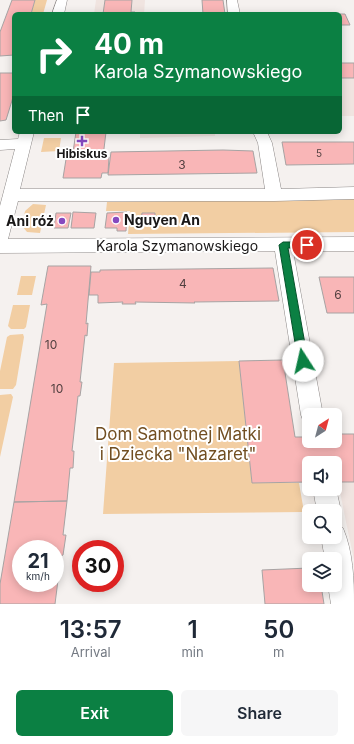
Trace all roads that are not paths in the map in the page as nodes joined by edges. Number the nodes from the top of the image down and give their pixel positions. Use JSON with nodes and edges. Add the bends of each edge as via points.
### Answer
{"nodes":[{"id":1,"x":62,"y":0,"type":"edge"},
{"id":2,"x":232,"y":0,"type":"edge"},
{"id":3,"x":59,"y":12,"type":"edge"},
{"id":4,"x":234,"y":12,"type":"edge"},
{"id":5,"x":261,"y":134,"type":"edge"},
{"id":6,"x":26,"y":138,"type":"edge"},
{"id":7,"x":0,"y":145,"type":"edge"},
{"id":8,"x":354,"y":193,"type":"edge"},
{"id":9,"x":12,"y":195,"type":"junction"},
{"id":10,"x":274,"y":195,"type":"junction"},
{"id":11,"x":0,"y":238,"type":"edge"},
{"id":12,"x":354,"y":244,"type":"edge"},
{"id":13,"x":283,"y":245,"type":"junction"},
{"id":14,"x":0,"y":246,"type":"edge"},
{"id":15,"x":311,"y":408,"type":"edge"},
{"id":16,"x":335,"y":544,"type":"edge"},
{"id":17,"x":345,"y":604,"type":"edge"}],
"edges":[{"from":1,"to":3,"type":"street"},
{"from":2,"to":4,"type":"street"},
{"from":5,"to":10,"type":"street","via":[[265,142]]},
{"from":6,"to":7,"type":"street"},
{"from":6,"to":9,"type":"street"},
{"from":8,"to":10,"type":"street"},
{"from":9,"to":10,"type":"street"},
{"from":9,"to":11,"type":"street"},
{"from":12,"to":13,"type":"street","name":"Karola Szymanowskiego"},
{"from":13,"to":14,"type":"street","name":"Karola Szymanowskiego"},
{"from":13,"to":15,"type":"street"},
{"from":16,"to":17,"type":"street"}]}
